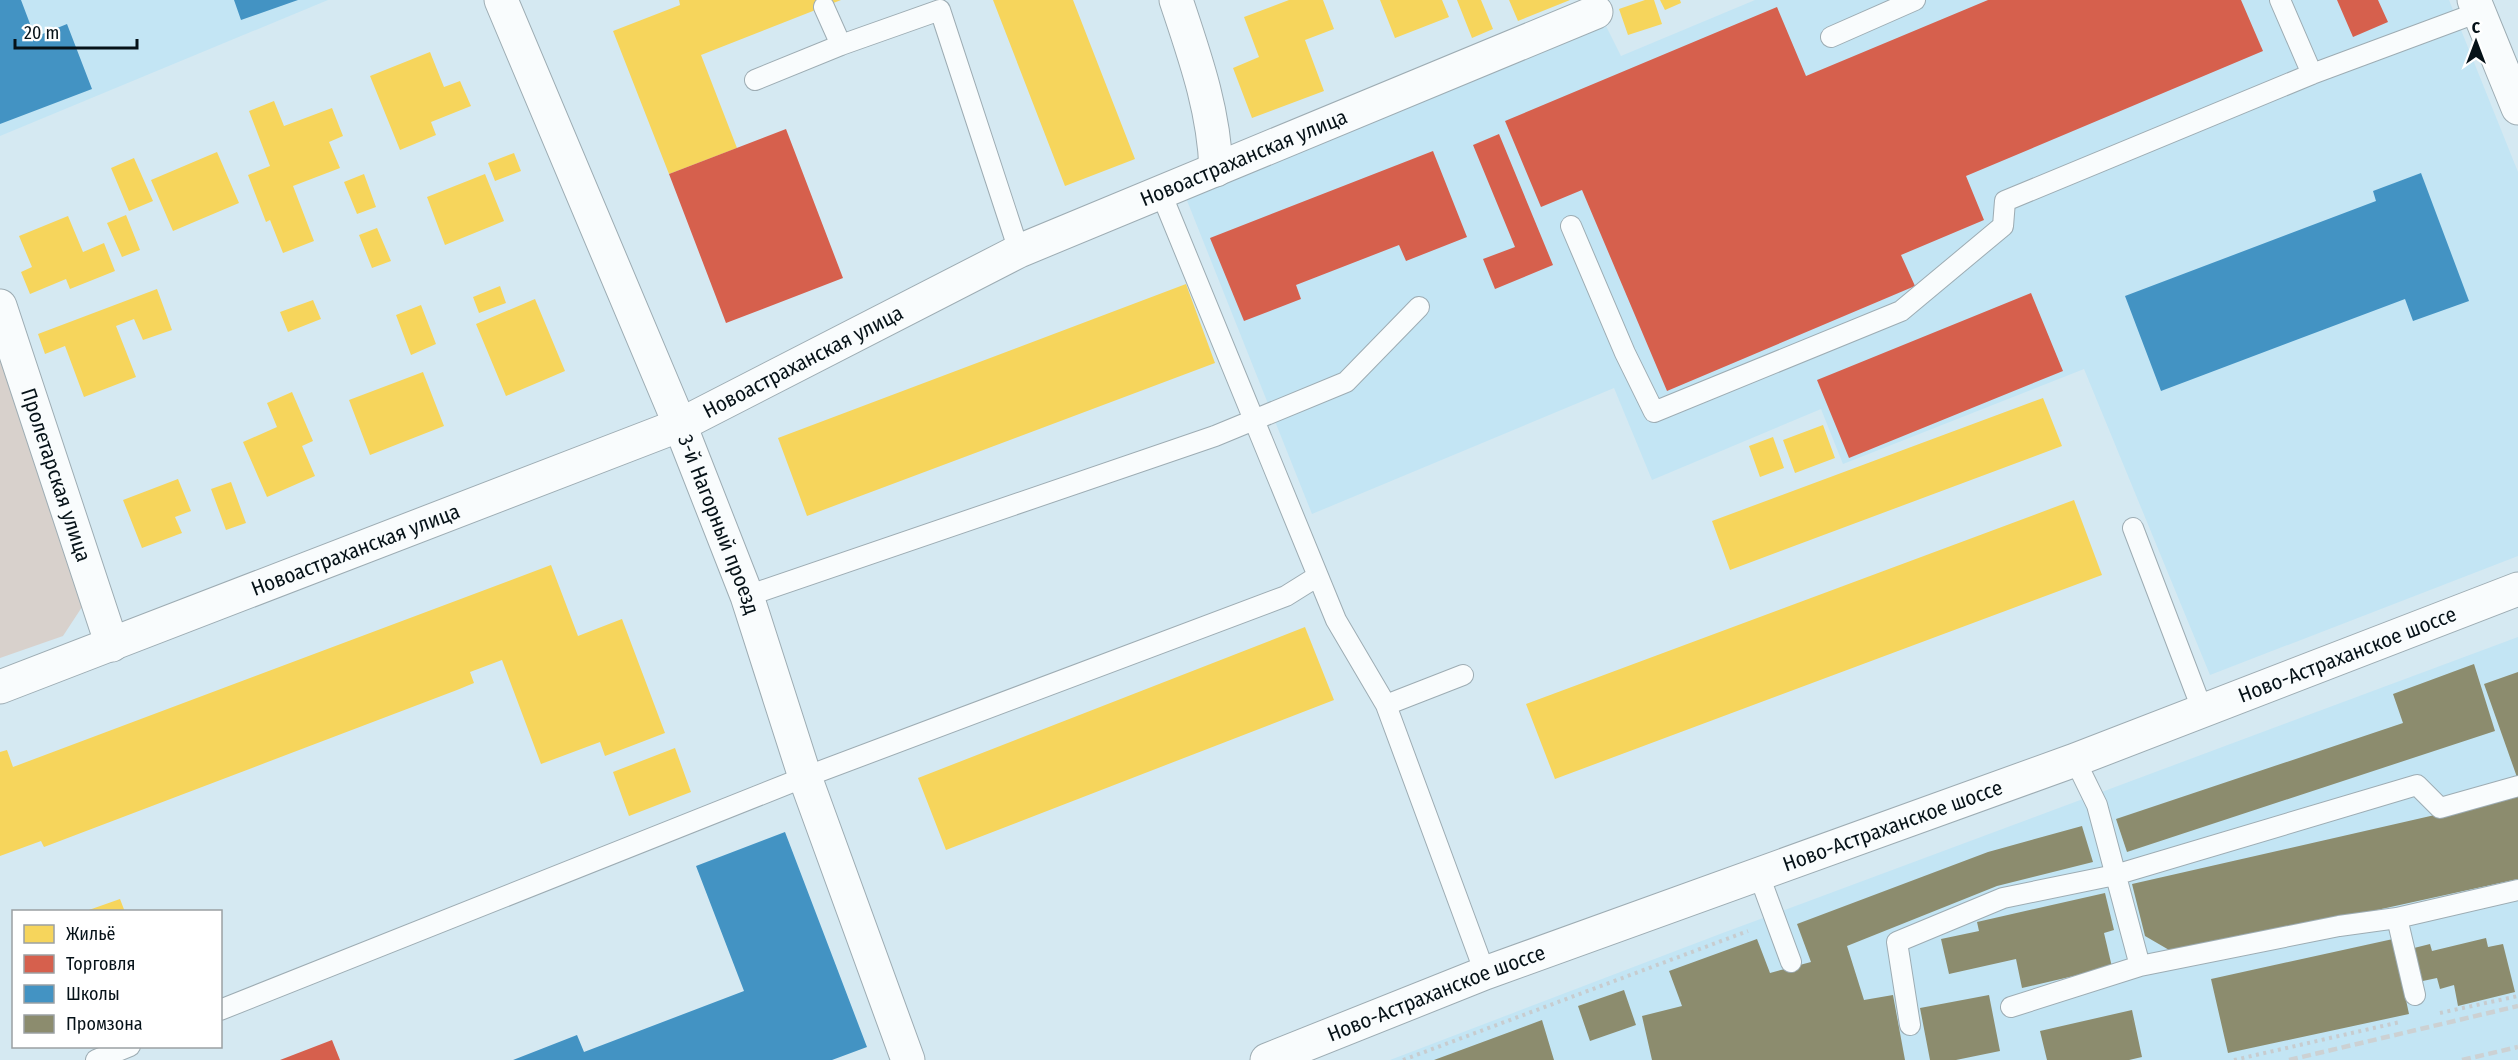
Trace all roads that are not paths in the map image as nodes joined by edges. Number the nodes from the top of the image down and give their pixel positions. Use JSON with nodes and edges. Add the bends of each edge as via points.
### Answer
{"nodes":[{"id":1,"x":503,"y":0,"type":"edge"},
{"id":2,"x":1176,"y":0,"type":"edge"},
{"id":3,"x":1915,"y":0,"type":"edge"},
{"id":4,"x":2280,"y":0,"type":"edge"},
{"id":5,"x":1602,"y":6,"type":"edge"},
{"id":6,"x":2477,"y":6,"type":"edge"},
{"id":7,"x":824,"y":7,"type":"dead end"},
{"id":8,"x":1831,"y":37,"type":"dead end"},
{"id":9,"x":841,"y":45,"type":"junction"},
{"id":10,"x":2312,"y":74,"type":"junction"},
{"id":11,"x":755,"y":80,"type":"dead end"},
{"id":12,"x":2518,"y":108,"type":"edge"},
{"id":13,"x":1216,"y":170,"type":"junction"},
{"id":14,"x":1161,"y":192,"type":"junction"},
{"id":15,"x":1571,"y":226,"type":"dead end"},
{"id":16,"x":1019,"y":251,"type":"junction"},
{"id":17,"x":0,"y":306,"type":"edge"},
{"id":18,"x":1419,"y":307,"type":"dead end"},
{"id":19,"x":1254,"y":419,"type":"junction"},
{"id":20,"x":680,"y":426,"type":"junction"},
{"id":21,"x":2133,"y":528,"type":"dead end"},
{"id":22,"x":1318,"y":576,"type":"junction"},
{"id":23,"x":2518,"y":589,"type":"edge"},
{"id":24,"x":747,"y":596,"type":"junction"},
{"id":25,"x":112,"y":645,"type":"junction"},
{"id":26,"x":1463,"y":675,"type":"dead end"},
{"id":27,"x":0,"y":687,"type":"edge"},
{"id":28,"x":1386,"y":705,"type":"junction"},
{"id":29,"x":2202,"y":709,"type":"junction"},
{"id":30,"x":2075,"y":760,"type":"junction"},
{"id":31,"x":805,"y":777,"type":"junction"},
{"id":32,"x":2518,"y":786,"type":"edge"},
{"id":33,"x":1759,"y":874,"type":"junction"},
{"id":34,"x":2115,"y":875,"type":"junction"},
{"id":35,"x":2518,"y":890,"type":"edge"},
{"id":36,"x":2397,"y":918,"type":"junction"},
{"id":37,"x":1791,"y":962,"type":"dead end"},
{"id":38,"x":2140,"y":966,"type":"junction"},
{"id":39,"x":1485,"y":973,"type":"junction"},
{"id":40,"x":2415,"y":995,"type":"dead end"},
{"id":41,"x":2011,"y":1007,"type":"dead end"},
{"id":42,"x":222,"y":1009,"type":"edge"},
{"id":43,"x":1910,"y":1025,"type":"dead end"},
{"id":44,"x":127,"y":1048,"type":"edge"},
{"id":45,"x":96,"y":1060,"type":"edge"},
{"id":46,"x":908,"y":1060,"type":"edge"},
{"id":47,"x":1267,"y":1060,"type":"edge"}],
"edges":[{"from":1,"to":20,"type":"street","name":"3-й Нагорный проезд"},
{"from":2,"to":13,"type":"street","via":[[1205,84],[1215,136]]},
{"from":3,"to":8,"type":"lane"},
{"from":4,"to":10,"type":"lane"},
{"from":5,"to":13,"type":"street","name":"Новоастраханская улица"},
{"from":6,"to":10,"type":"lane"},
{"from":6,"to":12,"type":"street"},
{"from":7,"to":9,"type":"lane"},
{"from":9,"to":11,"type":"lane"},
{"from":9,"to":16,"type":"lane","via":[[940,10]]},
{"from":10,"to":15,"type":"lane","via":[[2005,201],[2003,226],[1901,311],[1654,412]]},
{"from":13,"to":14,"type":"street","name":"Новоастраханская улица"},
{"from":14,"to":16,"type":"street","name":"Новоастраханская улица"},
{"from":14,"to":19,"type":"lane"},
{"from":16,"to":20,"type":"street","name":"Новоастраханская улица"},
{"from":17,"to":25,"type":"street","name":"Пролетарская улица"},
{"from":18,"to":19,"type":"lane","via":[[1346,382]]},
{"from":19,"to":22,"type":"lane"},
{"from":19,"to":24,"type":"lane","via":[[1215,436]]},
{"from":20,"to":24,"type":"street","name":"3-й Нагорный проезд"},
{"from":20,"to":25,"type":"street","name":"Новоастраханская улица"},
{"from":21,"to":29,"type":"lane"},
{"from":22,"to":28,"type":"lane","via":[[1336,620]]},
{"from":22,"to":31,"type":"lane","via":[[1286,596]]},
{"from":23,"to":29,"type":"street","name":"Ново-Астраханское шоссе"},
{"from":24,"to":31,"type":"street","name":"3-й Нагорный проезд"},
{"from":25,"to":27,"type":"street","name":"Новоастраханская улица"},
{"from":26,"to":28,"type":"lane"},
{"from":28,"to":39,"type":"lane"},
{"from":29,"to":30,"type":"street","name":"Ново-Астраханское шоссе"},
{"from":30,"to":33,"type":"street","name":"Ново-Астраханское шоссе"},
{"from":30,"to":34,"type":"lane","via":[[2097,805]]},
{"from":31,"to":42,"type":"lane"},
{"from":31,"to":46,"type":"street","name":"3-й Нагорный проезд"},
{"from":32,"to":34,"type":"lane","via":[[2440,808],[2417,785]]},
{"from":33,"to":37,"type":"lane"},
{"from":33,"to":39,"type":"street","name":"Ново-Астраханское шоссе"},
{"from":34,"to":38,"type":"lane"},
{"from":34,"to":43,"type":"lane","via":[[2003,898],[1897,942]]},
{"from":35,"to":36,"type":"lane"},
{"from":36,"to":38,"type":"lane"},
{"from":36,"to":40,"type":"lane"},
{"from":38,"to":41,"type":"lane"},
{"from":39,"to":47,"type":"street","name":"Ново-Астраханское шоссе"},
{"from":44,"to":45,"type":"lane"}]}
